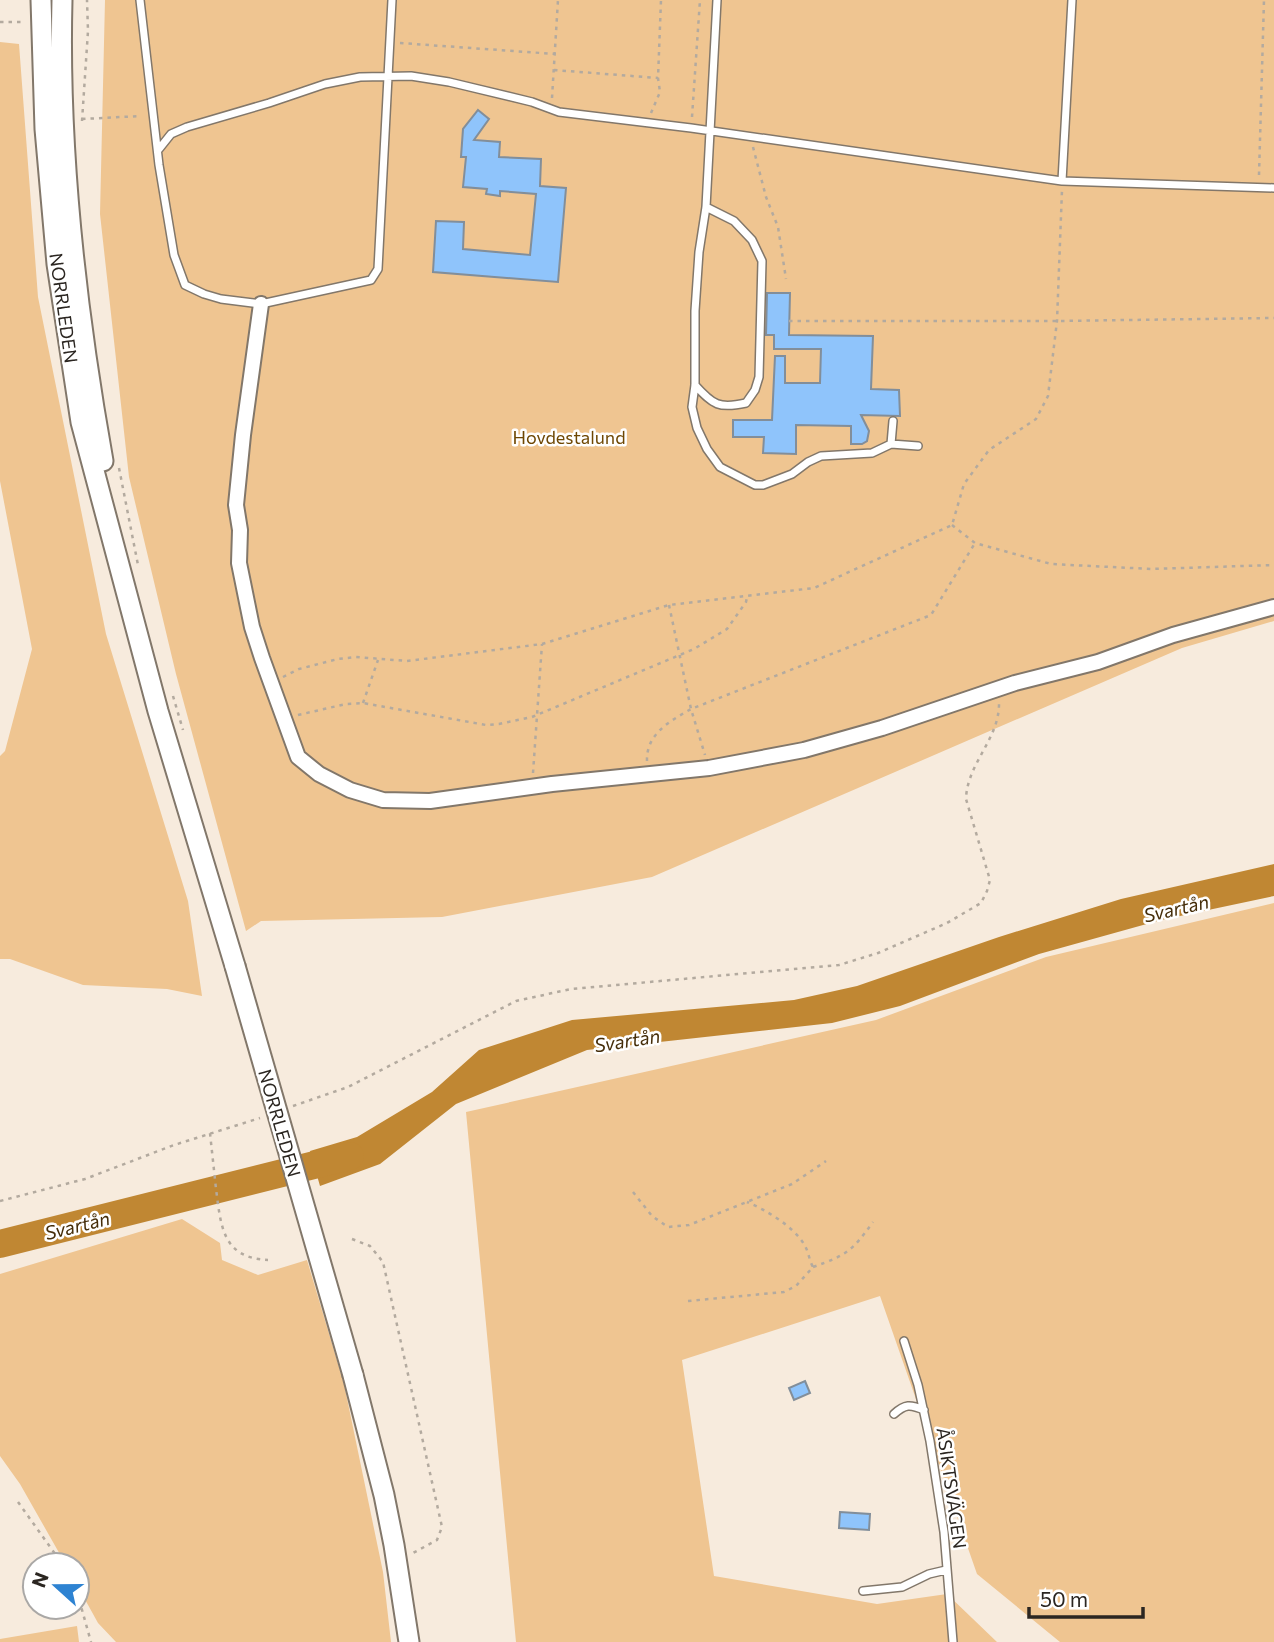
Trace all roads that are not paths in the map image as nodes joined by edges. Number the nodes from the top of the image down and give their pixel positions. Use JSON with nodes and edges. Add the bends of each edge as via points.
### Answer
{"nodes":[{"id":1,"x":62,"y":0,"type":"edge"},
{"id":2,"x":140,"y":0,"type":"edge"},
{"id":3,"x":392,"y":0,"type":"edge"},
{"id":4,"x":717,"y":0,"type":"edge"},
{"id":5,"x":1072,"y":0,"type":"edge"},
{"id":6,"x":38,"y":8,"type":"edge"},
{"id":7,"x":388,"y":78,"type":"junction"},
{"id":8,"x":709,"y":130,"type":"junction"},
{"id":9,"x":159,"y":149,"type":"junction"},
{"id":10,"x":1062,"y":181,"type":"junction"},
{"id":11,"x":1274,"y":188,"type":"edge"},
{"id":12,"x":706,"y":207,"type":"junction"},
{"id":13,"x":261,"y":304,"type":"junction"},
{"id":14,"x":695,"y":385,"type":"junction"},
{"id":15,"x":893,"y":421,"type":"dead end"},
{"id":16,"x":891,"y":444,"type":"junction"},
{"id":17,"x":918,"y":446,"type":"dead end"},
{"id":18,"x":1274,"y":607,"type":"edge"},
{"id":19,"x":130,"y":610,"type":"junction"},
{"id":20,"x":904,"y":1342,"type":"dead end"},
{"id":21,"x":924,"y":1410,"type":"junction"},
{"id":22,"x":894,"y":1414,"type":"dead end"},
{"id":23,"x":946,"y":1570,"type":"junction"},
{"id":24,"x":863,"y":1591,"type":"dead end"},
{"id":25,"x":409,"y":1642,"type":"edge"},
{"id":26,"x":953,"y":1642,"type":"edge"}],
"edges":[{"from":1,"to":19,"type":"main road","name":"NORRLEDEN","via":[[63,139],[72,241],[96,424]]},
{"from":2,"to":9,"type":"lane"},
{"from":3,"to":7,"type":"lane"},
{"from":4,"to":8,"type":"lane"},
{"from":5,"to":10,"type":"lane"},
{"from":6,"to":19,"type":"main road","name":"NORRLEDEN","via":[[45,129],[67,338],[81,422]]},
{"from":7,"to":8,"type":"lane","via":[[411,76],[449,82],[559,112]]},
{"from":7,"to":9,"type":"lane","via":[[360,77],[325,84],[187,127],[171,134]]},
{"from":7,"to":13,"type":"lane","via":[[374,278]]},
{"from":8,"to":10,"type":"lane"},
{"from":8,"to":12,"type":"lane"},
{"from":9,"to":13,"type":"lane","via":[[174,255],[185,285],[221,299]]},
{"from":10,"to":11,"type":"lane"},
{"from":12,"to":14,"type":"lane","via":[[695,311]]},
{"from":12,"to":14,"type":"lane","via":[[734,221],[752,240],[762,261],[760,377],[746,403],[725,408]]},
{"from":13,"to":18,"type":"street","via":[[236,505],[239,563],[252,627],[299,757],[350,790],[383,800],[430,801],[709,768],[830,743]]},
{"from":14,"to":16,"type":"lane","via":[[692,407],[707,449],[720,467],[755,485],[792,474],[821,456],[872,453]]},
{"from":15,"to":16,"type":"lane"},
{"from":16,"to":17,"type":"lane"},
{"from":19,"to":25,"type":"main road","name":"NORRLEDEN","bridge":true,"via":[[353,1375],[387,1508]]},
{"from":20,"to":21,"type":"lane","name":"ÅSIKTSVÄGEN"},
{"from":21,"to":22,"type":"lane","via":[[904,1405]]},
{"from":21,"to":23,"type":"lane","name":"ÅSIKTSVÄGEN"},
{"from":23,"to":24,"type":"lane","via":[[902,1587]]},
{"from":23,"to":26,"type":"lane","name":"ÅSIKTSVÄGEN"}]}
